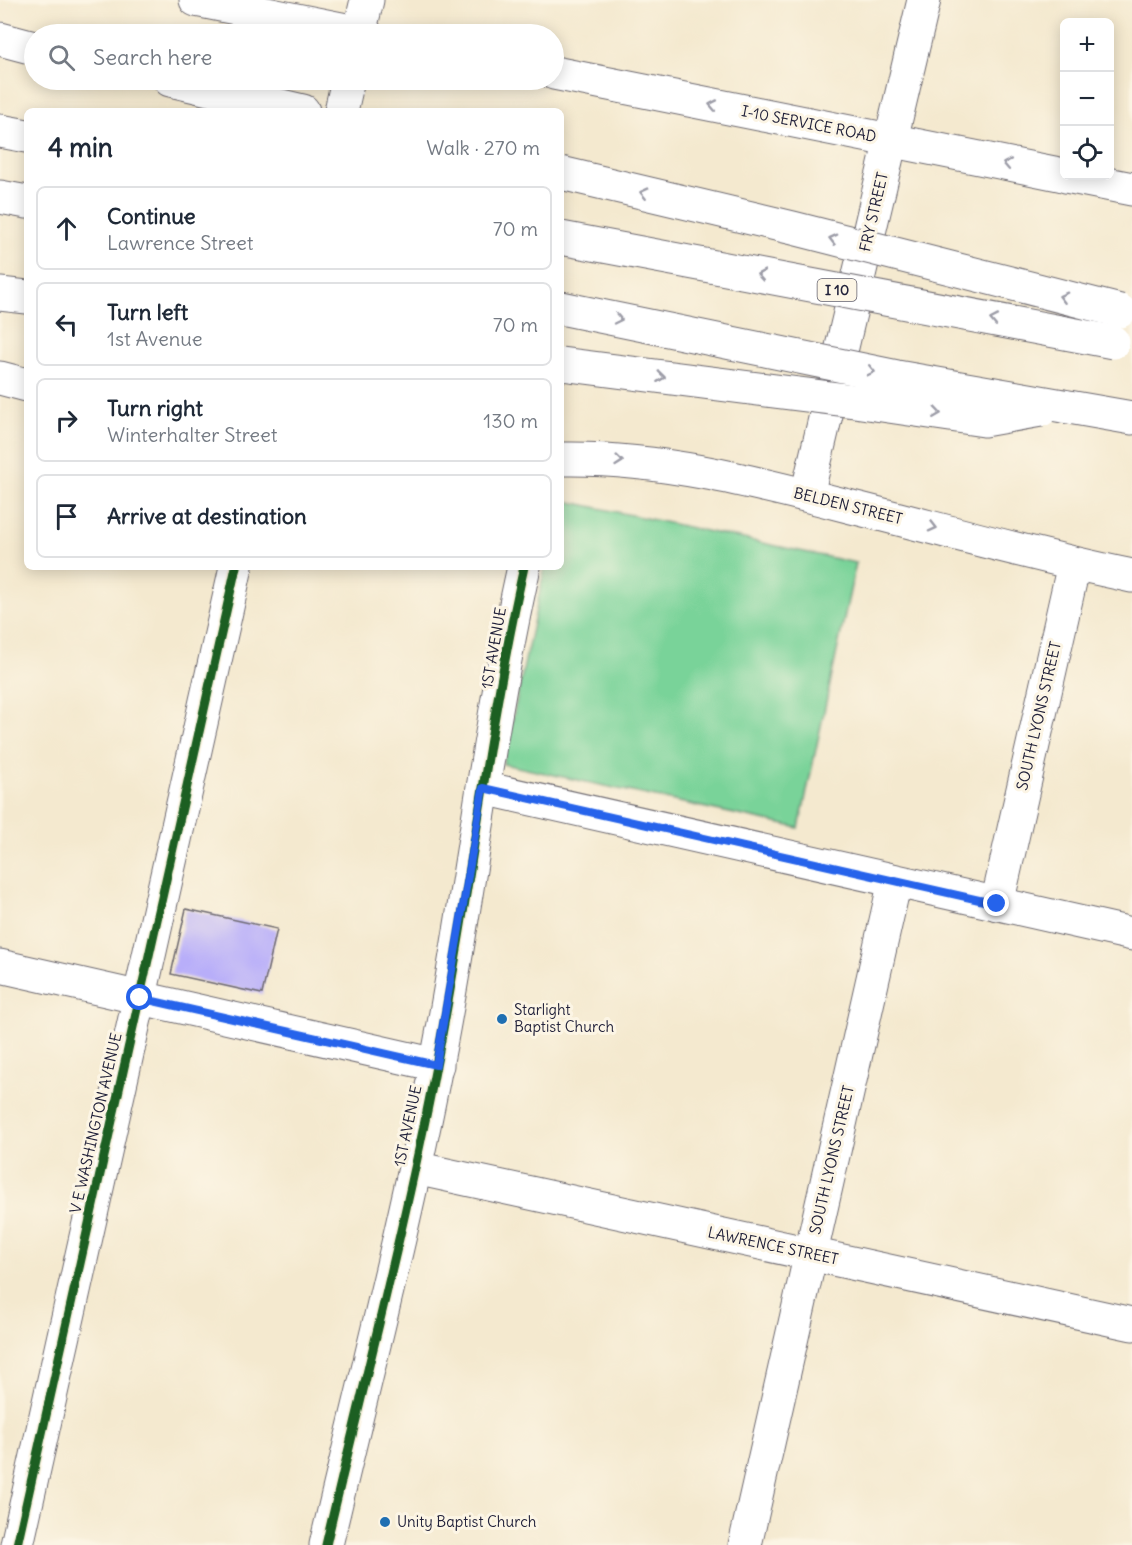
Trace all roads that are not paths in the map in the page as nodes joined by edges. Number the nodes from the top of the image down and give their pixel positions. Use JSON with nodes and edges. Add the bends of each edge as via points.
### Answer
{"nodes":[{"id":1,"x":196,"y":0,"type":"edge"},
{"id":2,"x":367,"y":0,"type":"edge"},
{"id":3,"x":924,"y":0,"type":"edge"},
{"id":4,"x":312,"y":24,"type":"edge"},
{"id":5,"x":363,"y":24,"type":"edge"},
{"id":6,"x":0,"y":39,"type":"edge"},
{"id":7,"x":24,"y":45,"type":"edge"},
{"id":8,"x":564,"y":75,"type":"edge"},
{"id":9,"x":215,"y":90,"type":"edge"},
{"id":10,"x":346,"y":90,"type":"edge"},
{"id":11,"x":291,"y":108,"type":"edge"},
{"id":12,"x":342,"y":108,"type":"edge"},
{"id":13,"x":0,"y":131,"type":"edge"},
{"id":14,"x":24,"y":135,"type":"edge"},
{"id":15,"x":891,"y":141,"type":"junction"},
{"id":16,"x":564,"y":174,"type":"edge"},
{"id":17,"x":1060,"y":174,"type":"edge"},
{"id":18,"x":1089,"y":180,"type":"edge"},
{"id":19,"x":1132,"y":189,"type":"edge"},
{"id":20,"x":0,"y":197,"type":"edge"},
{"id":21,"x":24,"y":201,"type":"edge"},
{"id":22,"x":564,"y":239,"type":"edge"},
{"id":23,"x":0,"y":294,"type":"edge"},
{"id":24,"x":24,"y":297,"type":"edge"},
{"id":25,"x":564,"y":309,"type":"edge"},
{"id":26,"x":1126,"y":313,"type":"edge"},
{"id":27,"x":1123,"y":344,"type":"edge"},
{"id":28,"x":564,"y":364,"type":"edge"},
{"id":29,"x":0,"y":378,"type":"edge"},
{"id":30,"x":24,"y":384,"type":"edge"},
{"id":31,"x":1063,"y":406,"type":"junction"},
{"id":32,"x":1132,"y":418,"type":"edge"},
{"id":33,"x":564,"y":459,"type":"edge"},
{"id":34,"x":807,"y":495,"type":"junction"},
{"id":35,"x":1074,"y":564,"type":"junction"},
{"id":36,"x":235,"y":570,"type":"edge"},
{"id":37,"x":523,"y":570,"type":"edge"},
{"id":38,"x":1132,"y":576,"type":"edge"},
{"id":39,"x":483,"y":788,"type":"junction"},
{"id":40,"x":895,"y":881,"type":"junction"},
{"id":41,"x":997,"y":904,"type":"junction"},
{"id":42,"x":1132,"y":934,"type":"edge"},
{"id":43,"x":0,"y":966,"type":"edge"},
{"id":44,"x":140,"y":998,"type":"junction"},
{"id":45,"x":436,"y":1065,"type":"junction"},
{"id":46,"x":415,"y":1168,"type":"junction"},
{"id":47,"x":811,"y":1254,"type":"junction"},
{"id":48,"x":1132,"y":1324,"type":"edge"},
{"id":49,"x":17,"y":1545,"type":"edge"},
{"id":50,"x":326,"y":1545,"type":"edge"},
{"id":51,"x":745,"y":1545,"type":"edge"}],
"edges":[{"from":1,"to":4,"type":"main road"},
{"from":2,"to":5,"type":"main road"},
{"from":3,"to":15,"type":"main road","name":"FRY STREET"},
{"from":6,"to":7,"type":"main road"},
{"from":15,"to":8,"type":"main road","name":"I-10 SERVICE ROAD","one_way":true},
{"from":9,"to":11,"type":"main road"},
{"from":10,"to":12,"type":"main road"},
{"from":13,"to":14,"type":"main road"},
{"from":17,"to":15,"type":"main road","name":"I-10 SERVICE ROAD","one_way":true},
{"from":15,"to":34,"type":"main road","name":"FRY STREET"},
{"from":26,"to":16,"type":"main road","one_way":true,"bridge":true},
{"from":18,"to":19,"type":"main road","name":"I-10 SERVICE ROAD"},
{"from":20,"to":21,"type":"main road"},
{"from":27,"to":22,"type":"main road","number":"I 10","one_way":true,"bridge":true},
{"from":23,"to":24,"type":"main road"},
{"from":25,"to":31,"type":"main road","one_way":true,"bridge":true},
{"from":28,"to":31,"type":"main road","one_way":true,"bridge":true,"via":[[984,420]]},
{"from":29,"to":30,"type":"main road"},
{"from":31,"to":32,"type":"main road"},
{"from":33,"to":34,"type":"main road","name":"BELDEN STREET","one_way":true,"via":[[596,458],[686,467]]},
{"from":34,"to":35,"type":"main road","name":"BELDEN STREET","one_way":true},
{"from":35,"to":38,"type":"main road","name":"BELDEN STREET"},
{"from":35,"to":41,"type":"main road","name":"SOUTH LYONS STREET"},
{"from":36,"to":44,"type":"main road","name":"V E WASHINGTON AVENUE"},
{"from":37,"to":39,"type":"main road","name":"1ST AVENUE"},
{"from":39,"to":40,"type":"main road"},
{"from":39,"to":45,"type":"main road","name":"1ST AVENUE"},
{"from":40,"to":41,"type":"main road"},
{"from":40,"to":47,"type":"main road","name":"SOUTH LYONS STREET"},
{"from":41,"to":42,"type":"main road"},
{"from":43,"to":44,"type":"main road"},
{"from":44,"to":45,"type":"main road"},
{"from":44,"to":49,"type":"main road","name":"V E WASHINGTON AVENUE"},
{"from":45,"to":46,"type":"main road","name":"1ST AVENUE"},
{"from":46,"to":47,"type":"main road","name":"LAWRENCE STREET"},
{"from":46,"to":50,"type":"main road","name":"1ST AVENUE"},
{"from":47,"to":48,"type":"main road","name":"LAWRENCE STREET"},
{"from":47,"to":51,"type":"main road","name":"SOUTH LYONS STREET"}]}
